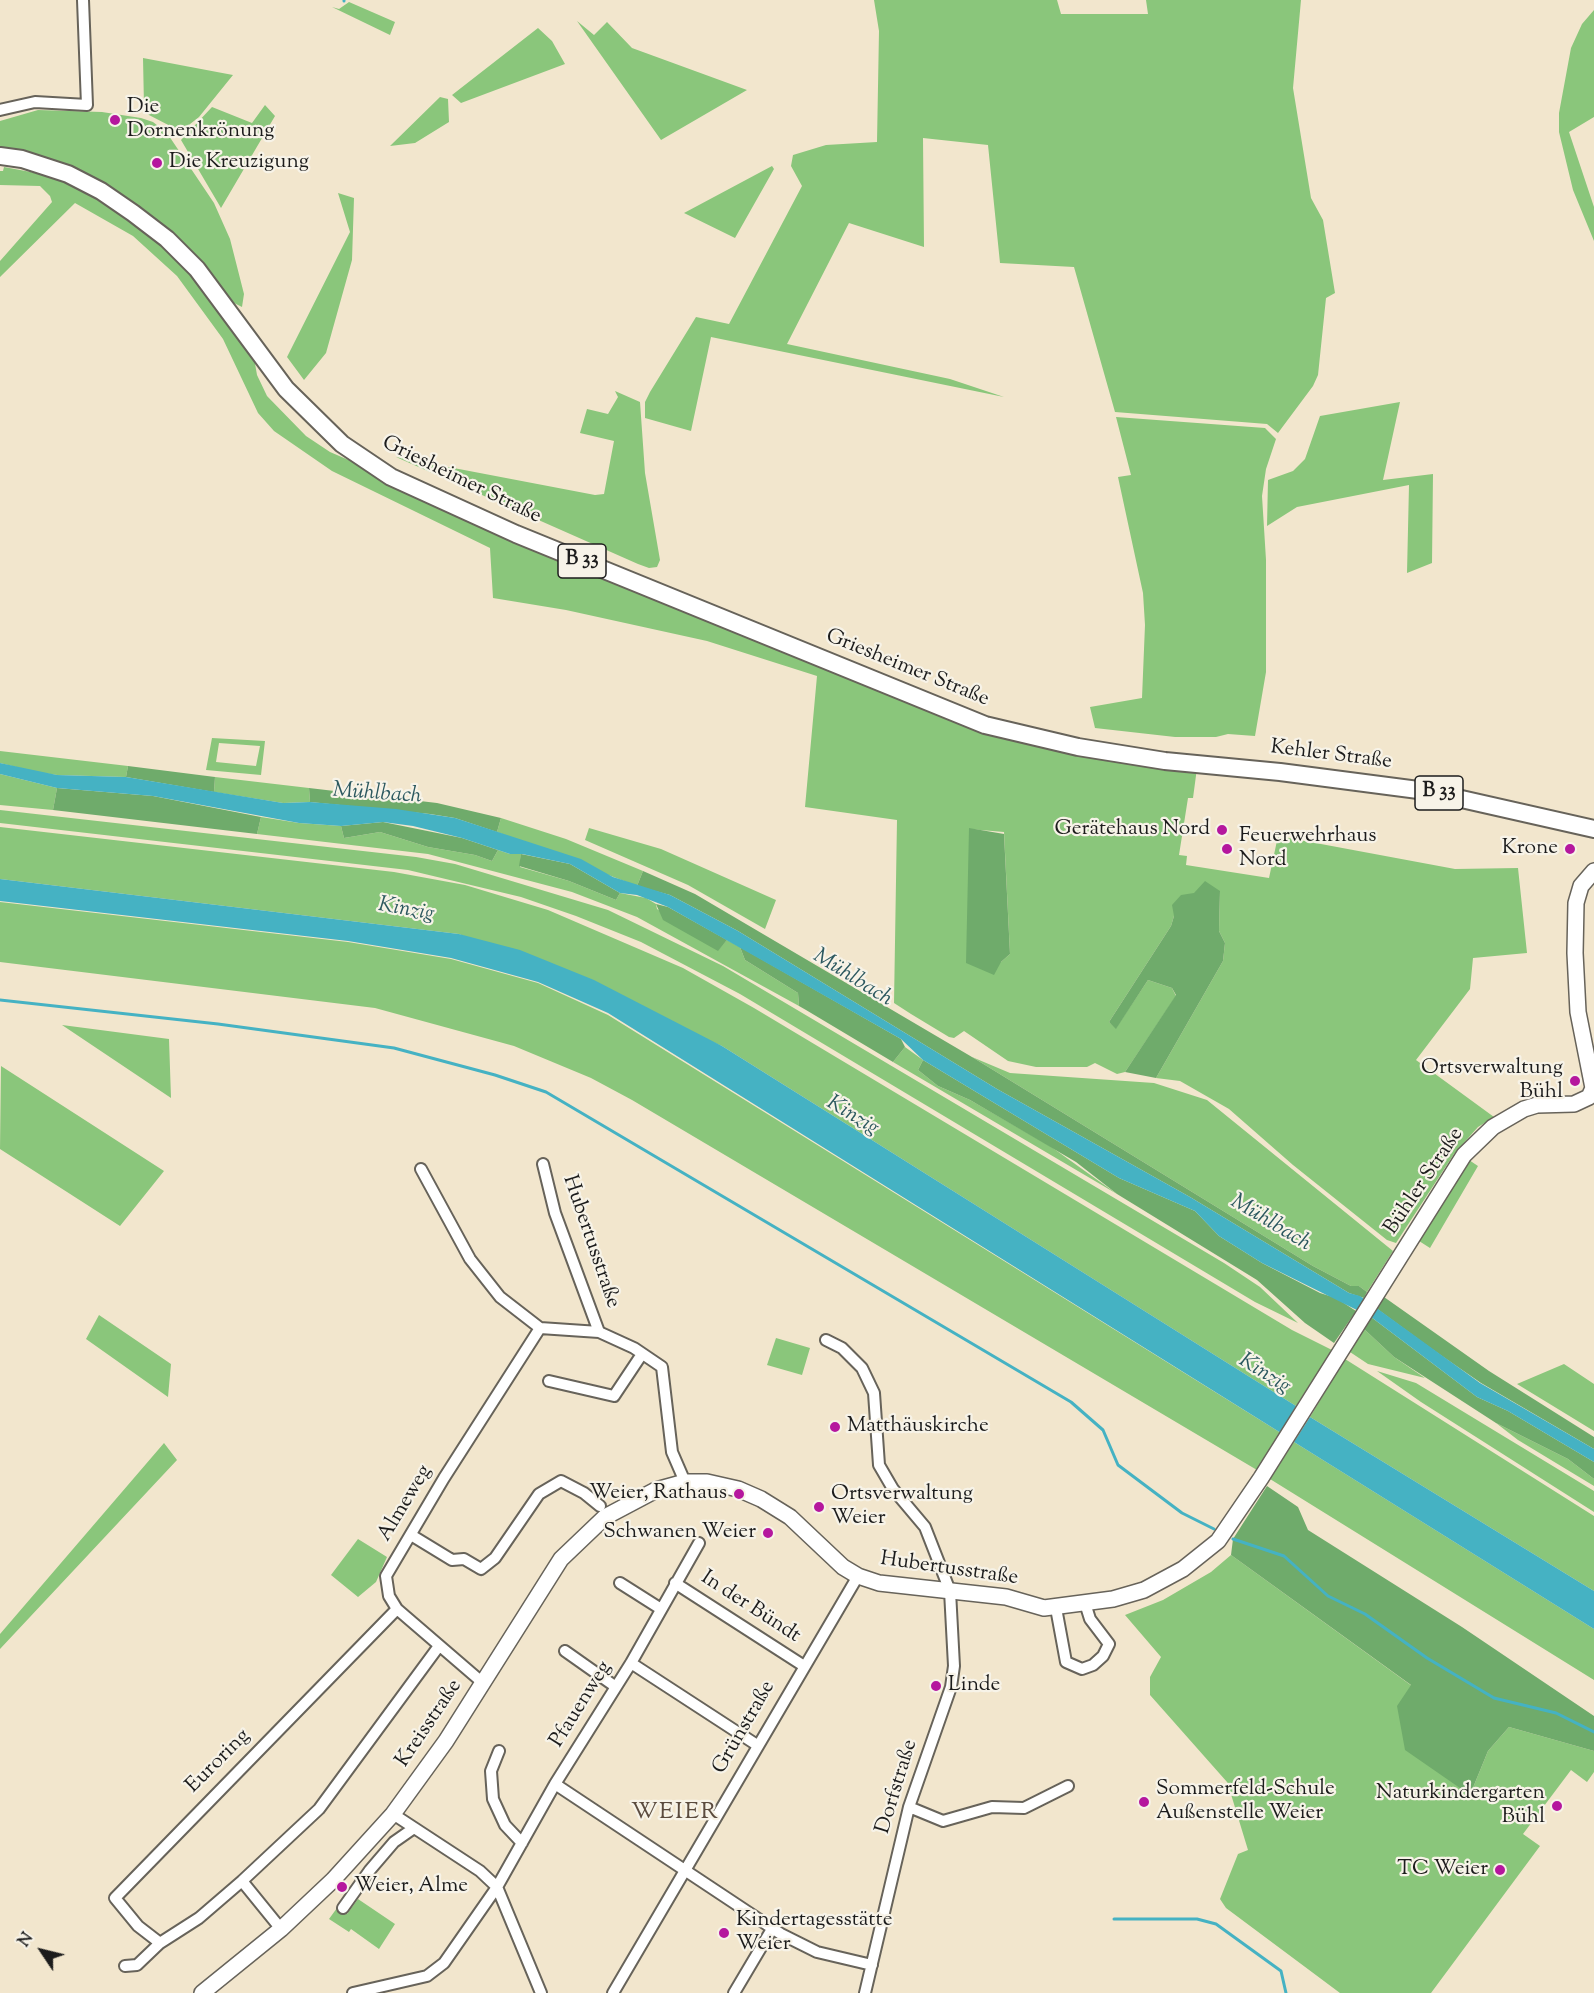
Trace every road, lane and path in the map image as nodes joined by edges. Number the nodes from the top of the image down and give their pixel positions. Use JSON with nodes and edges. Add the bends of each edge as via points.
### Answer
{"nodes":[{"id":1,"x":83,"y":0,"type":"edge"},
{"id":2,"x":0,"y":110,"type":"edge"},
{"id":3,"x":0,"y":156,"type":"edge"},
{"id":4,"x":1165,"y":761,"type":"joint"},
{"id":5,"x":1594,"y":829,"type":"edge"},
{"id":6,"x":1594,"y":871,"type":"edge"},
{"id":7,"x":1592,"y":1099,"type":"edge"},
{"id":8,"x":543,"y":1164,"type":"dead end"},
{"id":9,"x":421,"y":1169,"type":"dead end"},
{"id":10,"x":540,"y":1328,"type":"junction"},
{"id":11,"x":599,"y":1332,"type":"junction"},
{"id":12,"x":826,"y":1340,"type":"dead end"},
{"id":13,"x":1341,"y":1352,"type":"joint"},
{"id":14,"x":642,"y":1354,"type":"junction"},
{"id":15,"x":549,"y":1381,"type":"dead end"},
{"id":16,"x":685,"y":1482,"type":"junction"},
{"id":17,"x":600,"y":1506,"type":"dead end"},
{"id":18,"x":411,"y":1534,"type":"junction"},
{"id":19,"x":699,"y":1542,"type":"dead end"},
{"id":20,"x":858,"y":1576,"type":"junction"},
{"id":21,"x":620,"y":1582,"type":"dead end"},
{"id":22,"x":675,"y":1583,"type":"junction"},
{"id":23,"x":950,"y":1591,"type":"junction"},
{"id":24,"x":1085,"y":1603,"type":"junction"},
{"id":25,"x":1056,"y":1608,"type":"junction"},
{"id":26,"x":397,"y":1609,"type":"junction"},
{"id":27,"x":661,"y":1610,"type":"junction"},
{"id":28,"x":440,"y":1646,"type":"junction"},
{"id":29,"x":565,"y":1651,"type":"dead end"},
{"id":30,"x":631,"y":1663,"type":"junction"},
{"id":31,"x":804,"y":1666,"type":"junction"},
{"id":32,"x":483,"y":1683,"type":"junction"},
{"id":33,"x":616,"y":1687,"type":"junction"},
{"id":34,"x":757,"y":1745,"type":"junction"},
{"id":35,"x":499,"y":1751,"type":"dead end"},
{"id":36,"x":555,"y":1784,"type":"junction"},
{"id":37,"x":1068,"y":1786,"type":"dead end"},
{"id":38,"x":909,"y":1807,"type":"junction"},
{"id":39,"x":393,"y":1814,"type":"junction"},
{"id":40,"x":414,"y":1828,"type":"junction"},
{"id":41,"x":522,"y":1843,"type":"junction"},
{"id":42,"x":685,"y":1869,"type":"junction"},
{"id":43,"x":242,"y":1881,"type":"junction"},
{"id":44,"x":497,"y":1887,"type":"junction"},
{"id":45,"x":342,"y":1908,"type":"dead end"},
{"id":46,"x":281,"y":1929,"type":"junction"},
{"id":47,"x":772,"y":1929,"type":"junction"},
{"id":48,"x":160,"y":1943,"type":"junction"},
{"id":49,"x":872,"y":1965,"type":"junction"},
{"id":50,"x":125,"y":1966,"type":"dead end"},
{"id":51,"x":866,"y":1992,"type":"edge"},
{"id":52,"x":202,"y":1993,"type":"edge"},
{"id":53,"x":353,"y":1993,"type":"edge"},
{"id":54,"x":541,"y":1993,"type":"edge"},
{"id":55,"x":613,"y":1993,"type":"edge"},
{"id":56,"x":734,"y":1993,"type":"edge"}],
"edges":[{"from":1,"to":2,"type":"street","via":[[87,105],[35,102]]},
{"from":3,"to":4,"type":"main road","name":"Griesheimer Straße","number":"B 33","via":[[78,179],[167,239],[198,269],[286,389],[342,444],[391,477],[516,534],[985,725],[1078,747]]},
{"from":4,"to":5,"type":"main road","name":"Kehler Straße","number":"B 33","via":[[1426,791]]},
{"from":6,"to":7,"type":"street","name":"Bühler Straße","via":[[1581,886],[1576,903],[1575,953],[1578,1012]]},
{"from":7,"to":13,"type":"street","name":"Bühler Straße","via":[[1524,1109],[1480,1137],[1448,1179]]},
{"from":8,"to":11,"type":"street","name":"Hubertusstraße","via":[[555,1213]]},
{"from":9,"to":10,"type":"street","via":[[470,1259],[500,1297]]},
{"from":10,"to":11,"type":"street","name":"Hubertusstraße"},
{"from":10,"to":18,"type":"street","name":"Almeweg"},
{"from":11,"to":14,"type":"street","name":"Hubertusstraße"},
{"from":12,"to":23,"type":"street","name":"Dorfstraße","via":[[842,1348],[862,1368],[874,1393],[879,1465],[893,1489],[925,1527]]},
{"from":13,"to":24,"type":"street","name":"Hubertusstraße","via":[[1218,1541],[1183,1569],[1144,1590]]},
{"from":14,"to":15,"type":"street","via":[[614,1396]]},
{"from":14,"to":16,"type":"street","name":"Hubertusstraße","via":[[662,1367],[672,1452]]},
{"from":16,"to":20,"type":"street","name":"Hubertusstraße","via":[[720,1484],[761,1499],[790,1517],[843,1567]]},
{"from":16,"to":32,"type":"street","name":"Kreisstraße","via":[[656,1490],[605,1517],[561,1559]]},
{"from":17,"to":18,"type":"street","via":[[561,1481],[539,1494],[495,1558],[481,1569],[464,1559],[452,1560]]},
{"from":18,"to":26,"type":"street","name":"Almeweg","via":[[386,1576],[389,1596]]},
{"from":19,"to":22,"type":"street","name":"Pfauenweg"},
{"from":20,"to":23,"type":"street","name":"Hubertusstraße"},
{"from":20,"to":31,"type":"street","name":"Grünstraße"},
{"from":21,"to":27,"type":"street"},
{"from":22,"to":27,"type":"street","name":"Pfauenweg"},
{"from":22,"to":31,"type":"street","name":"In der Bündt"},
{"from":23,"to":25,"type":"street","name":"Hubertusstraße"},
{"from":23,"to":38,"type":"street","name":"Dorfstraße","via":[[954,1666],[951,1687]]},
{"from":24,"to":25,"type":"street","name":"Hubertusstraße"},
{"from":24,"to":25,"type":"street","via":[[1090,1619],[1109,1644],[1103,1656],[1082,1669],[1066,1662]]},
{"from":26,"to":28,"type":"street","name":"Almeweg"},
{"from":26,"to":48,"type":"street","name":"Euroring","via":[[115,1898],[138,1926]]},
{"from":27,"to":30,"type":"street","name":"Pfauenweg"},
{"from":28,"to":32,"type":"street","name":"Almeweg"},
{"from":28,"to":43,"type":"street","via":[[319,1809]]},
{"from":29,"to":33,"type":"street"},
{"from":30,"to":33,"type":"street","name":"Pfauenweg"},
{"from":30,"to":34,"type":"street"},
{"from":31,"to":34,"type":"street","name":"Grünstraße"},
{"from":32,"to":39,"type":"street","name":"Kreisstraße"},
{"from":33,"to":36,"type":"street","name":"Pfauenweg"},
{"from":34,"to":42,"type":"street","name":"Grünstraße"},
{"from":35,"to":41,"type":"street","via":[[491,1771],[493,1799],[505,1825]]},
{"from":36,"to":41,"type":"street","name":"Pfauenweg"},
{"from":36,"to":42,"type":"street"},
{"from":37,"to":38,"type":"street","via":[[1024,1808],[992,1807],[943,1821]]},
{"from":38,"to":49,"type":"street","name":"Dorfstraße"},
{"from":39,"to":40,"type":"street"},
{"from":39,"to":46,"type":"street","name":"Kreisstraße","via":[[362,1851]]},
{"from":40,"to":44,"type":"street","via":[[480,1871]]},
{"from":40,"to":45,"type":"street","via":[[394,1842]]},
{"from":41,"to":44,"type":"street","name":"Pfauenweg"},
{"from":42,"to":47,"type":"street"},
{"from":42,"to":55,"type":"street","name":"Grünstraße"},
{"from":43,"to":46,"type":"street"},
{"from":43,"to":48,"type":"street"},
{"from":44,"to":53,"type":"street","name":"Pfauenweg","via":[[444,1963],[427,1976]]},
{"from":44,"to":54,"type":"street"},
{"from":46,"to":52,"type":"street","name":"Kreisstraße"},
{"from":47,"to":49,"type":"street","via":[[817,1952]]},
{"from":47,"to":56,"type":"street"},
{"from":48,"to":50,"type":"street","via":[[137,1965]]},
{"from":49,"to":51,"type":"street","name":"Dorfstraße"}]}
